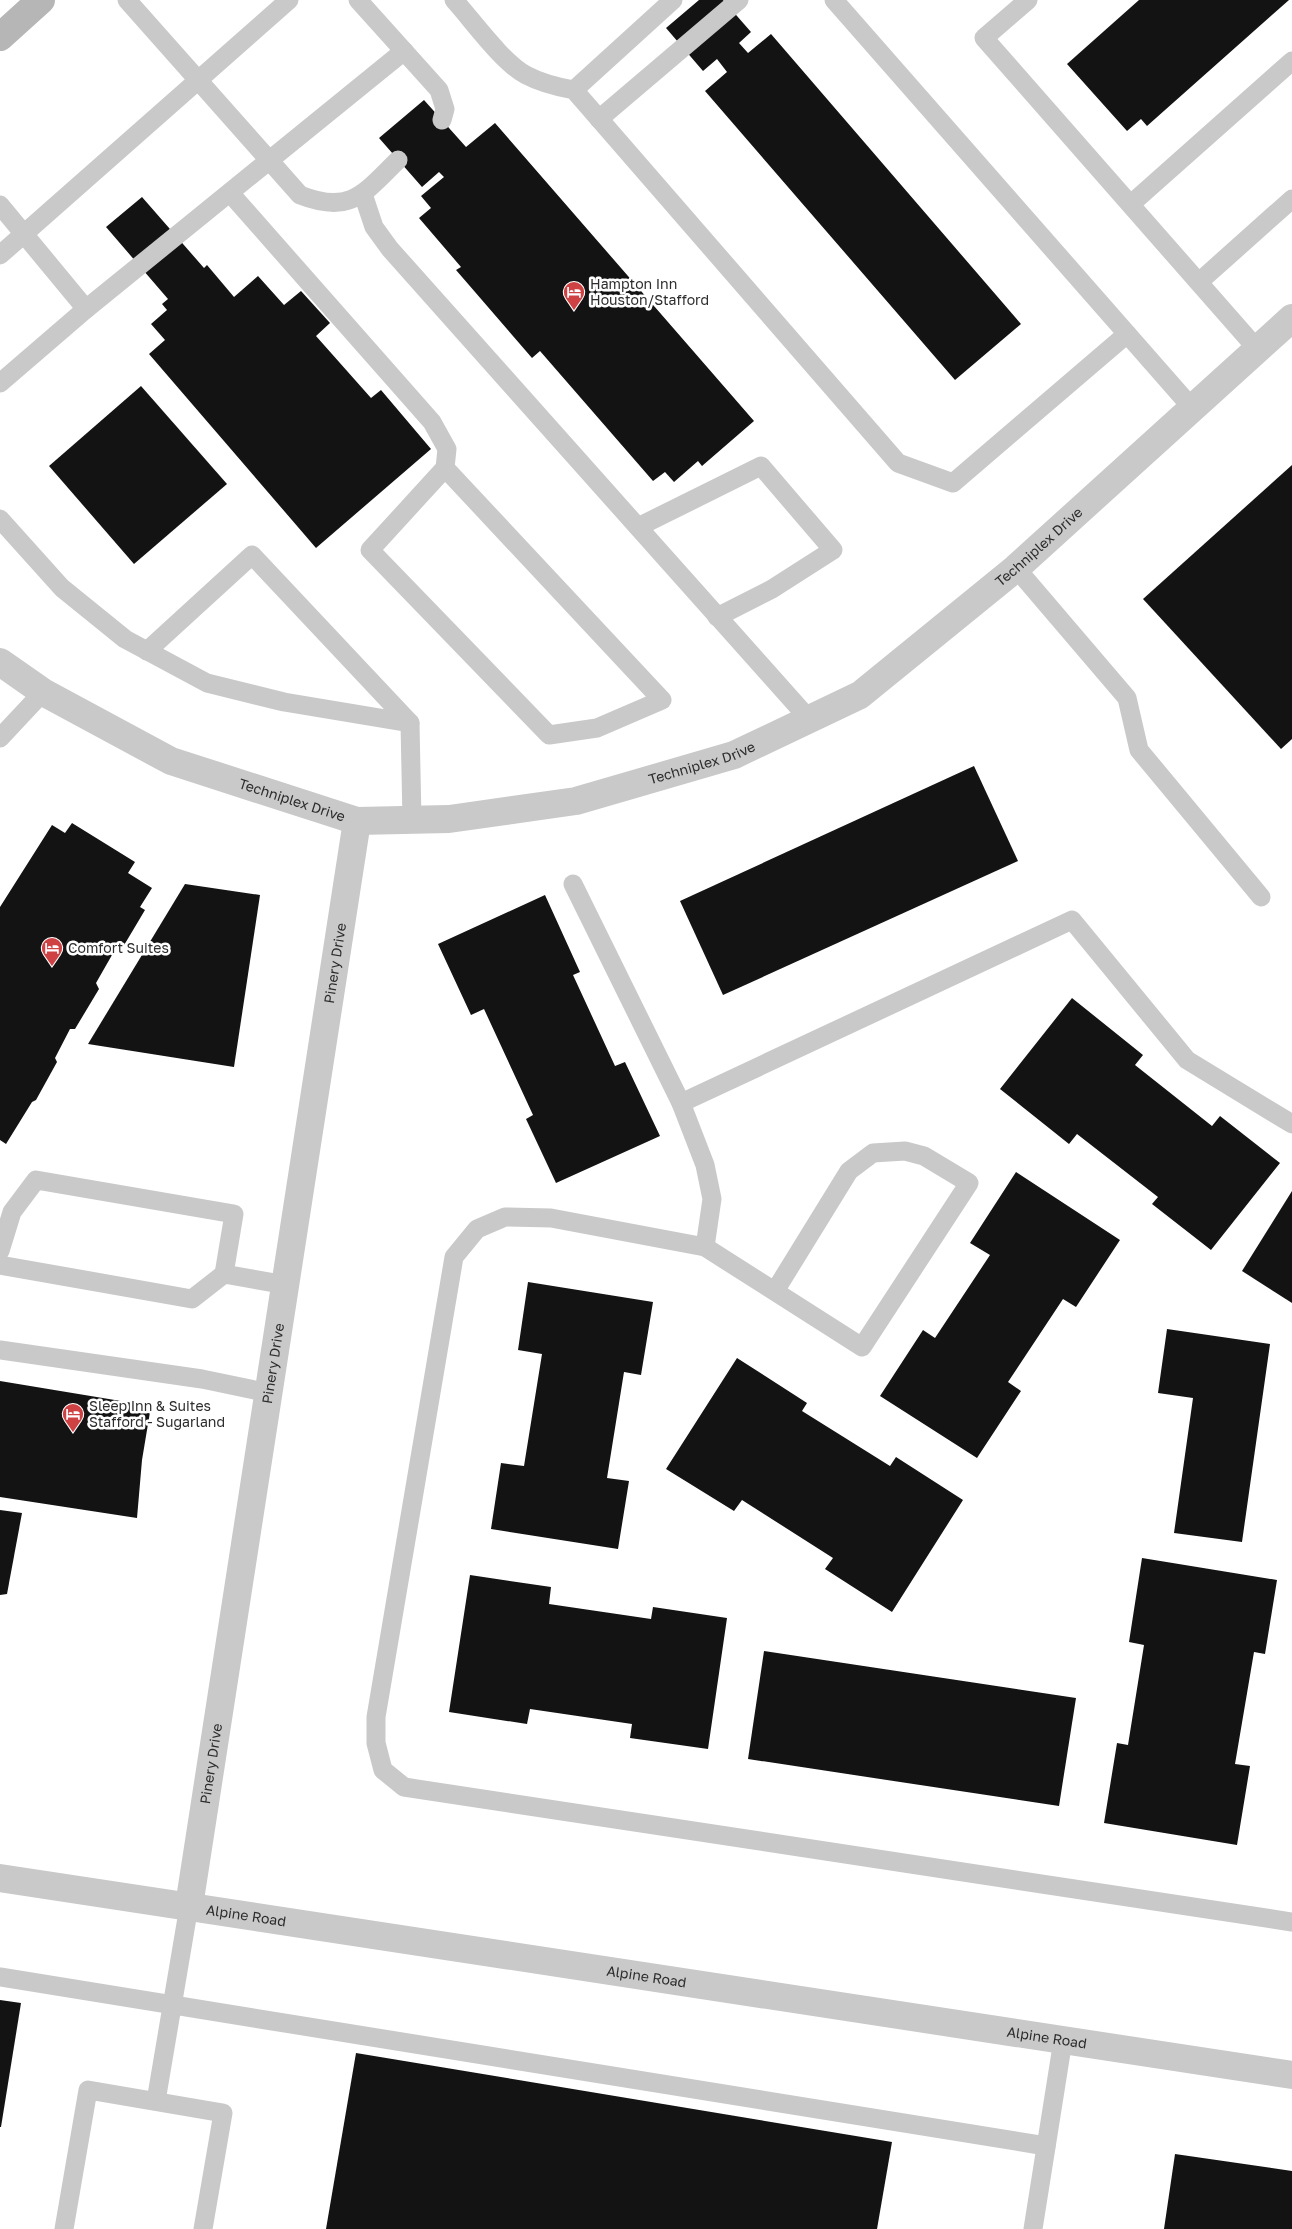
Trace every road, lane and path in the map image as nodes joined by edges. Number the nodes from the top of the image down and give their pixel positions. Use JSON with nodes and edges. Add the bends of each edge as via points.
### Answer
{"nodes":[{"id":1,"x":41,"y":0,"type":"edge"},
{"id":2,"x":128,"y":0,"type":"edge"},
{"id":3,"x":289,"y":0,"type":"edge"},
{"id":4,"x":454,"y":0,"type":"edge"},
{"id":5,"x":673,"y":0,"type":"edge"},
{"id":6,"x":739,"y":0,"type":"edge"},
{"id":7,"x":834,"y":0,"type":"edge"},
{"id":8,"x":1028,"y":0,"type":"edge"},
{"id":9,"x":361,"y":1,"type":"edge"},
{"id":10,"x":0,"y":37,"type":"edge"},
{"id":11,"x":404,"y":51,"type":"junction"},
{"id":12,"x":1292,"y":61,"type":"edge"},
{"id":13,"x":198,"y":80,"type":"junction"},
{"id":14,"x":574,"y":90,"type":"junction"},
{"id":15,"x":599,"y":119,"type":"junction"},
{"id":16,"x":442,"y":120,"type":"dead end"},
{"id":17,"x":270,"y":160,"type":"junction"},
{"id":18,"x":398,"y":160,"type":"dead end"},
{"id":19,"x":230,"y":193,"type":"junction"},
{"id":20,"x":363,"y":194,"type":"junction"},
{"id":21,"x":1292,"y":199,"type":"edge"},
{"id":22,"x":1131,"y":204,"type":"junction"},
{"id":23,"x":0,"y":205,"type":"edge"},
{"id":24,"x":24,"y":234,"type":"junction"},
{"id":25,"x":0,"y":255,"type":"edge"},
{"id":26,"x":1199,"y":282,"type":"junction"},
{"id":27,"x":86,"y":310,"type":"junction"},
{"id":28,"x":1292,"y":318,"type":"edge"},
{"id":29,"x":1127,"y":334,"type":"junction"},
{"id":30,"x":1258,"y":350,"type":"junction"},
{"id":31,"x":0,"y":383,"type":"edge"},
{"id":32,"x":1193,"y":409,"type":"junction"},
{"id":33,"x":445,"y":468,"type":"junction"},
{"id":34,"x":0,"y":519,"type":"edge"},
{"id":35,"x":638,"y":527,"type":"junction"},
{"id":36,"x":1016,"y":568,"type":"junction"},
{"id":37,"x":718,"y":616,"type":"junction"},
{"id":38,"x":147,"y":651,"type":"junction"},
{"id":39,"x":0,"y":662,"type":"edge"},
{"id":40,"x":43,"y":692,"type":"junction"},
{"id":41,"x":809,"y":719,"type":"junction"},
{"id":42,"x":410,"y":723,"type":"junction"},
{"id":43,"x":0,"y":738,"type":"edge"},
{"id":44,"x":412,"y":820,"type":"junction"},
{"id":45,"x":357,"y":822,"type":"junction"},
{"id":46,"x":573,"y":884,"type":"dead end"},
{"id":47,"x":1261,"y":898,"type":"dead end"},
{"id":48,"x":681,"y":1104,"type":"junction"},
{"id":49,"x":1292,"y":1124,"type":"edge"},
{"id":50,"x":705,"y":1247,"type":"junction"},
{"id":51,"x":0,"y":1251,"type":"edge"},
{"id":52,"x":0,"y":1265,"type":"edge"},
{"id":53,"x":224,"y":1274,"type":"junction"},
{"id":54,"x":286,"y":1285,"type":"junction"},
{"id":55,"x":775,"y":1291,"type":"junction"},
{"id":56,"x":0,"y":1350,"type":"edge"},
{"id":57,"x":269,"y":1392,"type":"junction"},
{"id":58,"x":0,"y":1878,"type":"edge"},
{"id":59,"x":189,"y":1906,"type":"junction"},
{"id":60,"x":1292,"y":1922,"type":"edge"},
{"id":61,"x":0,"y":1977,"type":"edge"},
{"id":62,"x":173,"y":2005,"type":"junction"},
{"id":63,"x":1063,"y":2040,"type":"junction"},
{"id":64,"x":1292,"y":2075,"type":"edge"},
{"id":65,"x":156,"y":2101,"type":"junction"},
{"id":66,"x":1046,"y":2146,"type":"junction"},
{"id":67,"x":64,"y":2229,"type":"edge"},
{"id":68,"x":203,"y":2229,"type":"edge"},
{"id":69,"x":1033,"y":2229,"type":"edge"}],
"edges":[{"from":1,"to":10,"type":"main road"},
{"from":2,"to":13,"type":"lane"},
{"from":3,"to":13,"type":"lane"},
{"from":4,"to":14,"type":"lane","via":[[524,74],[550,85]]},
{"from":5,"to":14,"type":"lane"},
{"from":6,"to":15,"type":"lane"},
{"from":7,"to":29,"type":"lane"},
{"from":8,"to":22,"type":"lane","via":[[984,38]]},
{"from":9,"to":11,"type":"lane"},
{"from":11,"to":16,"type":"lane","via":[[439,90],[445,109]]},
{"from":11,"to":17,"type":"lane"},
{"from":12,"to":22,"type":"lane"},
{"from":13,"to":17,"type":"lane"},
{"from":13,"to":24,"type":"lane"},
{"from":14,"to":15,"type":"lane"},
{"from":15,"to":29,"type":"lane","via":[[898,463],[954,483]]},
{"from":17,"to":19,"type":"lane"},
{"from":17,"to":20,"type":"lane","via":[[300,195],[321,203],[346,202]]},
{"from":18,"to":20,"type":"lane"},
{"from":19,"to":27,"type":"lane"},
{"from":19,"to":33,"type":"lane","via":[[432,422],[447,449]]},
{"from":20,"to":35,"type":"lane","via":[[374,227],[390,249]]},
{"from":21,"to":26,"type":"lane"},
{"from":22,"to":26,"type":"lane"},
{"from":23,"to":24,"type":"lane"},
{"from":24,"to":25,"type":"lane"},
{"from":24,"to":27,"type":"lane"},
{"from":26,"to":30,"type":"lane"},
{"from":27,"to":31,"type":"lane"},
{"from":28,"to":30,"type":"street","name":"Techniplex Drive"},
{"from":29,"to":32,"type":"lane"},
{"from":30,"to":32,"type":"street","name":"Techniplex Drive"},
{"from":32,"to":36,"type":"street","name":"Techniplex Drive"},
{"from":33,"to":33,"type":"lane","via":[[370,550],[550,735],[598,728],[662,700]]},
{"from":34,"to":38,"type":"lane","via":[[62,588],[125,639]]},
{"from":35,"to":37,"type":"lane"},
{"from":35,"to":37,"type":"lane","via":[[761,466],[833,550],[772,589]]},
{"from":36,"to":41,"type":"street","name":"Techniplex Drive","via":[[860,696]]},
{"from":36,"to":47,"type":"lane","via":[[1127,698],[1139,750]]},
{"from":37,"to":41,"type":"lane"},
{"from":38,"to":42,"type":"lane","via":[[206,683],[284,702]]},
{"from":38,"to":42,"type":"lane","via":[[252,555]]},
{"from":39,"to":40,"type":"street","name":"Techniplex Drive"},
{"from":40,"to":43,"type":"lane"},
{"from":40,"to":45,"type":"street","name":"Techniplex Drive","via":[[171,762]]},
{"from":41,"to":44,"type":"street","name":"Techniplex Drive","via":[[734,755],[576,801],[448,819]]},
{"from":42,"to":44,"type":"lane"},
{"from":44,"to":45,"type":"street","name":"Techniplex Drive"},
{"from":45,"to":54,"type":"street","name":"Pinery Drive"},
{"from":46,"to":48,"type":"lane"},
{"from":48,"to":49,"type":"lane","via":[[1072,920],[1186,1060]]},
{"from":48,"to":50,"type":"lane","via":[[705,1165],[712,1199]]},
{"from":50,"to":55,"type":"lane"},
{"from":50,"to":60,"type":"lane","via":[[551,1218],[505,1217],[477,1229],[454,1257],[376,1717],[376,1743],[382,1770],[404,1787]]},
{"from":51,"to":53,"type":"lane","via":[[12,1212],[36,1180],[234,1214]]},
{"from":52,"to":53,"type":"lane","via":[[192,1299]]},
{"from":53,"to":54,"type":"lane"},
{"from":54,"to":57,"type":"street","name":"Pinery Drive"},
{"from":55,"to":55,"type":"lane","via":[[862,1346],[969,1183],[924,1156],[905,1151],[873,1153],[849,1171]]},
{"from":56,"to":57,"type":"lane","via":[[202,1379]]},
{"from":57,"to":59,"type":"street","name":"Pinery Drive"},
{"from":58,"to":59,"type":"street","name":"Alpine Road"},
{"from":59,"to":62,"type":"lane"},
{"from":59,"to":63,"type":"street","name":"Alpine Road"},
{"from":61,"to":62,"type":"lane"},
{"from":62,"to":65,"type":"lane"},
{"from":62,"to":66,"type":"lane"},
{"from":63,"to":64,"type":"street","name":"Alpine Road"},
{"from":63,"to":66,"type":"lane"},
{"from":65,"to":67,"type":"lane","via":[[88,2090]]},
{"from":65,"to":68,"type":"lane","via":[[223,2113]]},
{"from":66,"to":69,"type":"lane"}]}
